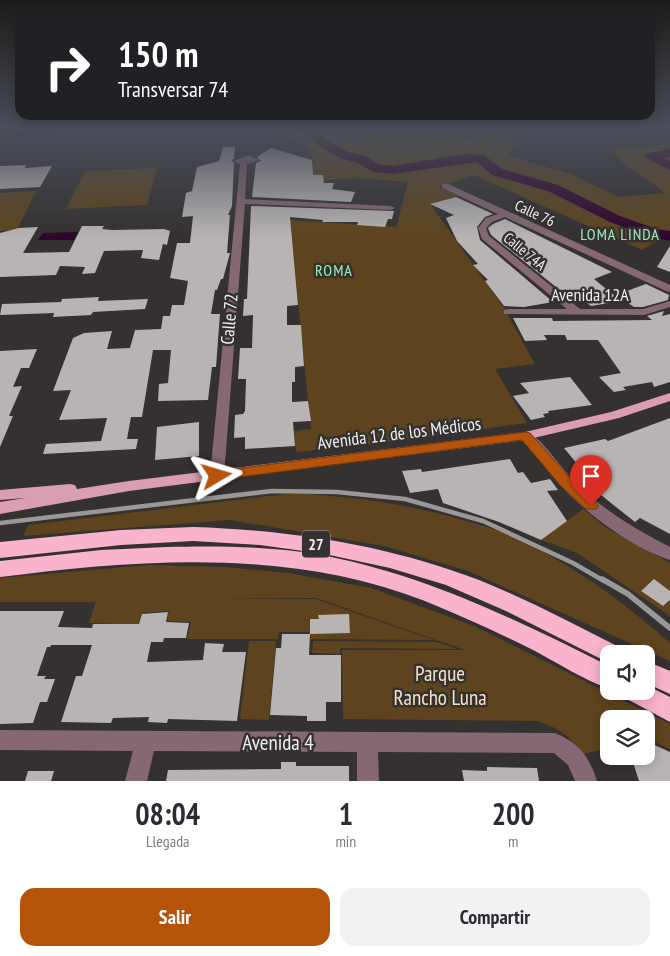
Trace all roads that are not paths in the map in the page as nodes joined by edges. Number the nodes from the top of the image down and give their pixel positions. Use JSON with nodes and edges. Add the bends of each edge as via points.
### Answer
{"nodes":[{"id":1,"x":244,"y":164,"type":"edge"},
{"id":2,"x":445,"y":186,"type":"dead end"},
{"id":3,"x":240,"y":201,"type":"junction"},
{"id":4,"x":391,"y":208,"type":"dead end"},
{"id":5,"x":505,"y":214,"type":"junction"},
{"id":6,"x":670,"y":289,"type":"edge"},
{"id":7,"x":670,"y":304,"type":"edge"},
{"id":8,"x":508,"y":312,"type":"dead end"},
{"id":9,"x":577,"y":312,"type":"junction"},
{"id":10,"x":670,"y":397,"type":"edge"},
{"id":11,"x":525,"y":436,"type":"junction"},
{"id":12,"x":217,"y":476,"type":"junction"},
{"id":13,"x":129,"y":486,"type":"junction"},
{"id":14,"x":1,"y":501,"type":"edge"},
{"id":15,"x":0,"y":550,"type":"edge"},
{"id":16,"x":670,"y":554,"type":"edge"},
{"id":17,"x":0,"y":569,"type":"edge"},
{"id":18,"x":600,"y":649,"type":"edge"},
{"id":19,"x":600,"y":673,"type":"edge"},
{"id":20,"x":655,"y":676,"type":"edge"},
{"id":21,"x":670,"y":683,"type":"edge"},
{"id":22,"x":652,"y":700,"type":"edge"},
{"id":23,"x":670,"y":710,"type":"edge"},
{"id":24,"x":0,"y":740,"type":"edge"},
{"id":25,"x":146,"y":741,"type":"junction"},
{"id":26,"x":367,"y":742,"type":"junction"},
{"id":27,"x":136,"y":781,"type":"edge"},
{"id":28,"x":368,"y":781,"type":"edge"},
{"id":29,"x":586,"y":781,"type":"edge"}],
"edges":[{"from":1,"to":3,"type":"street","name":"Calle 72"},
{"from":2,"to":5,"type":"street","name":"Calle 76"},
{"from":3,"to":4,"type":"street"},
{"from":3,"to":12,"type":"street","name":"Calle 72"},
{"from":5,"to":6,"type":"street","name":"Calle 76"},
{"from":5,"to":9,"type":"street","name":"Calle 74A","via":[[486,222],[482,228],[484,237]]},
{"from":7,"to":9,"type":"street","name":"Avenida 12A","via":[[644,312]]},
{"from":8,"to":9,"type":"street","name":"Avenida 12A"},
{"from":10,"to":11,"type":"main road","name":"Avenida 12 de los Médicos","via":[[614,416]]},
{"from":11,"to":12,"type":"main road","name":"Avenida 12 de los Médicos"},
{"from":11,"to":16,"type":"street","via":[[599,513]]},
{"from":12,"to":13,"type":"main road","name":"Avenida 12 de los Médicos"},
{"from":13,"to":14,"type":"main road","name":"Avenida 12 de los Médicos"},
{"from":13,"to":14,"type":"main road","name":"Avenida 12 de los Médicos","via":[[35,491]]},
{"from":15,"to":18,"type":"highway","number":"27","via":[[192,534],[324,545],[384,558],[455,580]]},
{"from":17,"to":19,"type":"highway","number":"27","via":[[150,553],[316,562],[366,573],[452,603],[526,634]]},
{"from":20,"to":21,"type":"highway"},
{"from":22,"to":23,"type":"highway"},
{"from":24,"to":25,"type":"street","name":"Avenida 4"},
{"from":25,"to":26,"type":"street","name":"Avenida 4"},
{"from":25,"to":27,"type":"street"},
{"from":26,"to":28,"type":"street"},
{"from":26,"to":29,"type":"street","name":"Avenida 4","via":[[555,743],[575,756]]}]}
